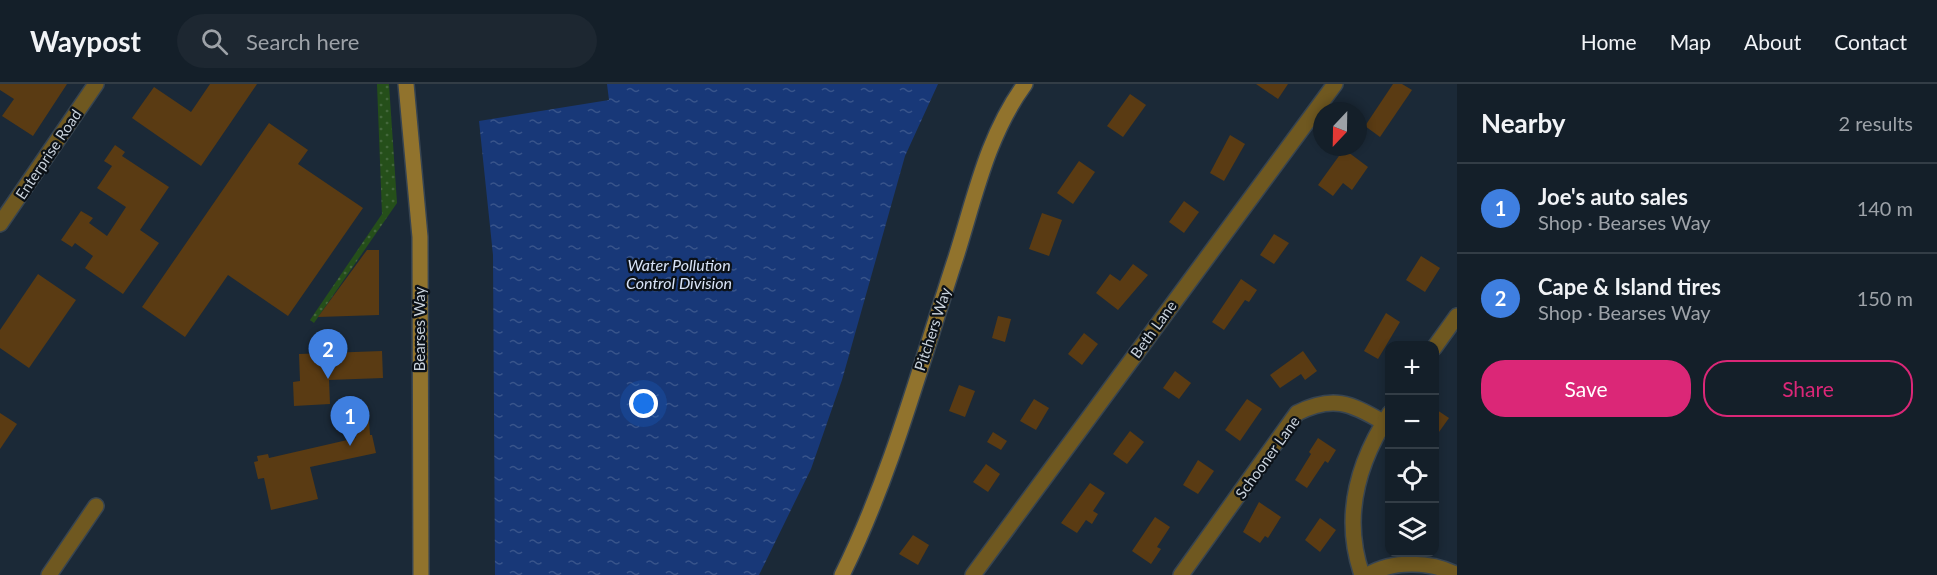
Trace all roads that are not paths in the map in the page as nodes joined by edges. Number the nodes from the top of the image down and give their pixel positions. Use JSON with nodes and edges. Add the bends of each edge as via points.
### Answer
{"nodes":[{"id":1,"x":96,"y":84,"type":"edge"},
{"id":2,"x":406,"y":84,"type":"edge"},
{"id":3,"x":1025,"y":84,"type":"edge"},
{"id":4,"x":1335,"y":84,"type":"edge"},
{"id":5,"x":0,"y":224,"type":"edge"},
{"id":6,"x":1457,"y":316,"type":"edge"},
{"id":7,"x":1439,"y":341,"type":"edge"},
{"id":8,"x":1385,"y":418,"type":"edge"},
{"id":9,"x":1385,"y":420,"type":"edge"},
{"id":10,"x":96,"y":506,"type":"dead end"},
{"id":11,"x":49,"y":575,"type":"edge"},
{"id":12,"x":421,"y":575,"type":"edge"},
{"id":13,"x":842,"y":575,"type":"edge"},
{"id":14,"x":973,"y":575,"type":"edge"},
{"id":15,"x":1181,"y":575,"type":"edge"},
{"id":16,"x":1362,"y":575,"type":"edge"},
{"id":17,"x":1368,"y":575,"type":"edge"},
{"id":18,"x":1456,"y":575,"type":"edge"}],
"edges":[{"from":1,"to":5,"type":"street","name":"Enterprise Road"},
{"from":2,"to":12,"type":"main road","name":"Bearses Way","via":[[420,237]]},
{"from":3,"to":13,"type":"main road","name":"Pitchers Way","via":[[998,129],[981,170],[910,398]]},
{"from":4,"to":14,"type":"street","name":"Beth Lane"},
{"from":6,"to":7,"type":"street"},
{"from":8,"to":15,"type":"street","name":"Schooner Lane","via":[[1340,402],[1317,403],[1297,413]]},
{"from":9,"to":16,"type":"street","via":[[1361,466],[1353,506],[1355,552]]},
{"from":10,"to":11,"type":"street"},
{"from":17,"to":18,"type":"street","via":[[1391,566],[1416,565]]}]}
